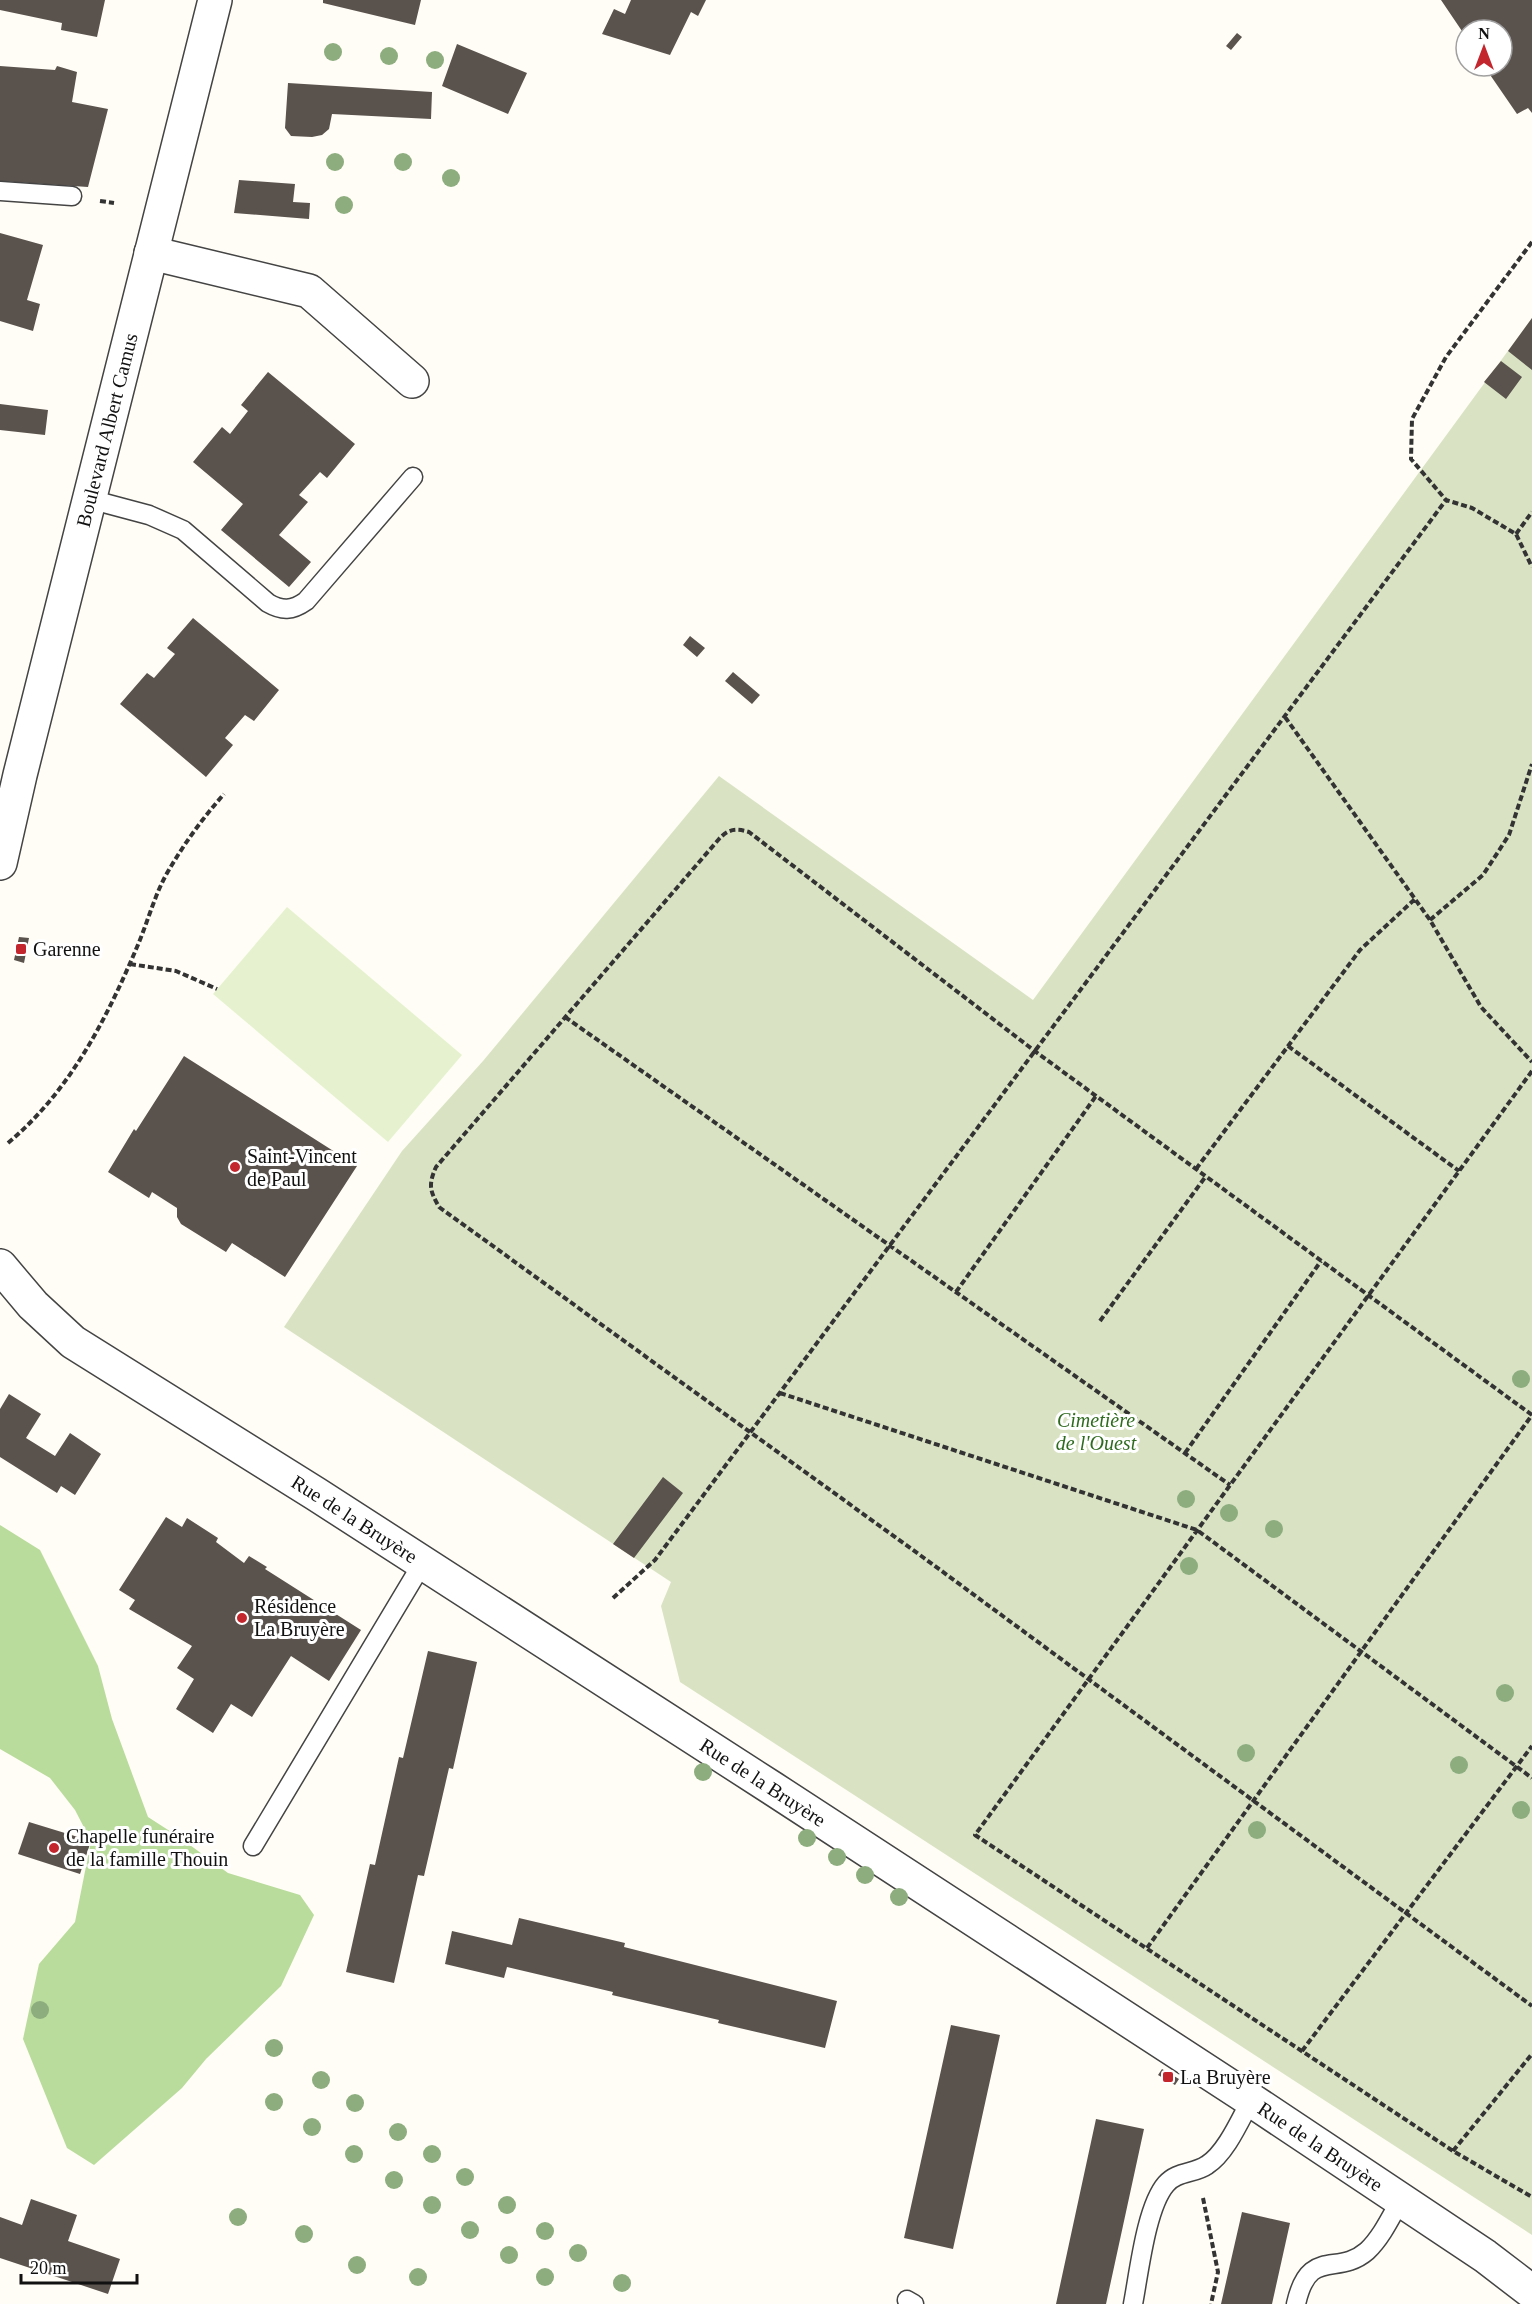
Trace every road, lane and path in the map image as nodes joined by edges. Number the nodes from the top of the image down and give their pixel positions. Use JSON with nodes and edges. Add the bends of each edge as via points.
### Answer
{"nodes":[{"id":1,"x":214,"y":0,"type":"edge"},
{"id":2,"x":0,"y":191,"type":"edge"},
{"id":3,"x":72,"y":196,"type":"dead end"},
{"id":4,"x":1532,"y":242,"type":"edge"},
{"id":5,"x":151,"y":253,"type":"junction"},
{"id":6,"x":412,"y":381,"type":"dead end"},
{"id":7,"x":413,"y":477,"type":"dead end"},
{"id":8,"x":89,"y":499,"type":"junction"},
{"id":9,"x":1446,"y":500,"type":"junction"},
{"id":10,"x":1532,"y":512,"type":"edge"},
{"id":11,"x":1516,"y":534,"type":"junction"},
{"id":12,"x":1532,"y":565,"type":"edge"},
{"id":13,"x":1285,"y":717,"type":"junction"},
{"id":14,"x":1532,"y":764,"type":"edge"},
{"id":15,"x":10,"y":771,"type":"edge"},
{"id":16,"x":224,"y":794,"type":"dead end"},
{"id":17,"x":0,"y":863,"type":"edge"},
{"id":18,"x":1415,"y":898,"type":"junction"},
{"id":19,"x":1430,"y":920,"type":"junction"},
{"id":20,"x":130,"y":964,"type":"junction"},
{"id":21,"x":217,"y":988,"type":"dead end"},
{"id":22,"x":565,"y":1017,"type":"junction"},
{"id":23,"x":1288,"y":1046,"type":"junction"},
{"id":24,"x":1036,"y":1052,"type":"junction"},
{"id":25,"x":1532,"y":1062,"type":"edge"},
{"id":26,"x":1532,"y":1071,"type":"edge"},
{"id":27,"x":1096,"y":1096,"type":"junction"},
{"id":28,"x":8,"y":1143,"type":"dead end"},
{"id":29,"x":1196,"y":1169,"type":"junction"},
{"id":30,"x":1459,"y":1171,"type":"junction"},
{"id":31,"x":1206,"y":1176,"type":"junction"},
{"id":32,"x":890,"y":1246,"type":"junction"},
{"id":33,"x":1321,"y":1261,"type":"junction"},
{"id":34,"x":0,"y":1266,"type":"edge"},
{"id":35,"x":956,"y":1292,"type":"junction"},
{"id":36,"x":1368,"y":1295,"type":"junction"},
{"id":37,"x":1100,"y":1321,"type":"dead end"},
{"id":38,"x":780,"y":1393,"type":"junction"},
{"id":39,"x":1532,"y":1415,"type":"edge"},
{"id":40,"x":751,"y":1432,"type":"junction"},
{"id":41,"x":1185,"y":1453,"type":"junction"},
{"id":42,"x":1230,"y":1485,"type":"junction"},
{"id":43,"x":1197,"y":1530,"type":"junction"},
{"id":44,"x":422,"y":1564,"type":"junction"},
{"id":45,"x":613,"y":1598,"type":"dead end"},
{"id":46,"x":1361,"y":1652,"type":"junction"},
{"id":47,"x":1089,"y":1679,"type":"junction"},
{"id":48,"x":1532,"y":1746,"type":"edge"},
{"id":49,"x":1517,"y":1767,"type":"junction"},
{"id":50,"x":1532,"y":1778,"type":"edge"},
{"id":51,"x":1253,"y":1801,"type":"junction"},
{"id":52,"x":253,"y":1846,"type":"dead end"},
{"id":53,"x":1406,"y":1913,"type":"junction"},
{"id":54,"x":1147,"y":1948,"type":"junction"},
{"id":55,"x":1532,"y":2006,"type":"edge"},
{"id":56,"x":1302,"y":2051,"type":"junction"},
{"id":57,"x":1532,"y":2054,"type":"edge"},
{"id":58,"x":1251,"y":2100,"type":"junction"},
{"id":59,"x":1454,"y":2151,"type":"junction"},
{"id":60,"x":1198,"y":2170,"type":"junction"},
{"id":61,"x":1532,"y":2197,"type":"edge"},
{"id":62,"x":1400,"y":2201,"type":"junction"},
{"id":63,"x":1532,"y":2292,"type":"edge"},
{"id":64,"x":1133,"y":2304,"type":"edge"},
{"id":65,"x":1212,"y":2304,"type":"edge"},
{"id":66,"x":1296,"y":2304,"type":"edge"}],
"edges":[{"from":1,"to":5,"type":"street","name":"Boulevard Albert Camus"},
{"from":2,"to":3,"type":"lane"},
{"from":4,"to":9,"type":"path","via":[[1446,357],[1412,419],[1411,459]]},
{"from":5,"to":6,"type":"street","via":[[309,291]]},
{"from":5,"to":8,"type":"street","name":"Boulevard Albert Camus"},
{"from":7,"to":8,"type":"lane","via":[[306,602],[288,610],[268,603],[195,538],[166,521]]},
{"from":8,"to":15,"type":"street","name":"Boulevard Albert Camus"},
{"from":9,"to":11,"type":"path","via":[[1472,508]]},
{"from":9,"to":13,"type":"path"},
{"from":10,"to":11,"type":"path"},
{"from":11,"to":12,"type":"path"},
{"from":13,"to":18,"type":"path"},
{"from":13,"to":24,"type":"path"},
{"from":14,"to":19,"type":"path","via":[[1509,835],[1483,875]]},
{"from":15,"to":17,"type":"street","name":"Boulevard Albert Camus"},
{"from":16,"to":20,"type":"path","via":[[197,825],[165,877]]},
{"from":18,"to":19,"type":"path"},
{"from":18,"to":23,"type":"path","via":[[1360,950]]},
{"from":19,"to":25,"type":"path","via":[[1481,1006]]},
{"from":20,"to":21,"type":"path","via":[[176,971]]},
{"from":20,"to":28,"type":"path","via":[[103,1024],[77,1066],[27,1127]]},
{"from":22,"to":24,"type":"path","via":[[727,830],[739,829],[749,832]]},
{"from":22,"to":32,"type":"path"},
{"from":22,"to":40,"type":"path","via":[[436,1167],[431,1194],[439,1207]]},
{"from":23,"to":29,"type":"path"},
{"from":23,"to":30,"type":"path"},
{"from":24,"to":27,"type":"path"},
{"from":24,"to":32,"type":"path"},
{"from":26,"to":30,"type":"path"},
{"from":27,"to":29,"type":"path"},
{"from":27,"to":35,"type":"path"},
{"from":29,"to":31,"type":"path"},
{"from":30,"to":36,"type":"path"},
{"from":31,"to":33,"type":"path"},
{"from":31,"to":37,"type":"path"},
{"from":32,"to":35,"type":"path"},
{"from":32,"to":38,"type":"path"},
{"from":33,"to":36,"type":"path"},
{"from":33,"to":41,"type":"path"},
{"from":34,"to":44,"type":"street","name":"Rue de la Bruyère","via":[[33,1305],[73,1342]]},
{"from":35,"to":41,"type":"path"},
{"from":36,"to":39,"type":"path"},
{"from":36,"to":42,"type":"path"},
{"from":38,"to":40,"type":"path"},
{"from":38,"to":43,"type":"path"},
{"from":39,"to":46,"type":"path"},
{"from":40,"to":45,"type":"path","via":[[655,1560]]},
{"from":40,"to":47,"type":"path"},
{"from":41,"to":42,"type":"path"},
{"from":42,"to":43,"type":"path"},
{"from":43,"to":46,"type":"path"},
{"from":43,"to":47,"type":"path"},
{"from":44,"to":52,"type":"lane"},
{"from":44,"to":58,"type":"street","name":"Rue de la Bruyère"},
{"from":46,"to":49,"type":"path"},
{"from":46,"to":51,"type":"path"},
{"from":47,"to":51,"type":"path"},
{"from":47,"to":54,"type":"path","via":[[975,1835]]},
{"from":48,"to":49,"type":"path"},
{"from":49,"to":50,"type":"path"},
{"from":49,"to":53,"type":"path"},
{"from":51,"to":53,"type":"path"},
{"from":51,"to":54,"type":"path"},
{"from":53,"to":55,"type":"path"},
{"from":53,"to":56,"type":"path"},
{"from":54,"to":56,"type":"path"},
{"from":56,"to":59,"type":"path"},
{"from":57,"to":59,"type":"path"},
{"from":58,"to":60,"type":"lane","via":[[1227,2143],[1210,2164]]},
{"from":58,"to":62,"type":"street","name":"Rue de la Bruyère"},
{"from":59,"to":61,"type":"path"},
{"from":60,"to":64,"type":"lane","via":[[1178,2174],[1165,2185],[1151,2213]]},
{"from":60,"to":65,"type":"path","via":[[1218,2271]]},
{"from":62,"to":63,"type":"street","name":"Rue de la Bruyère"},
{"from":62,"to":66,"type":"lane","via":[[1366,2252],[1314,2270],[1300,2284]]}]}
